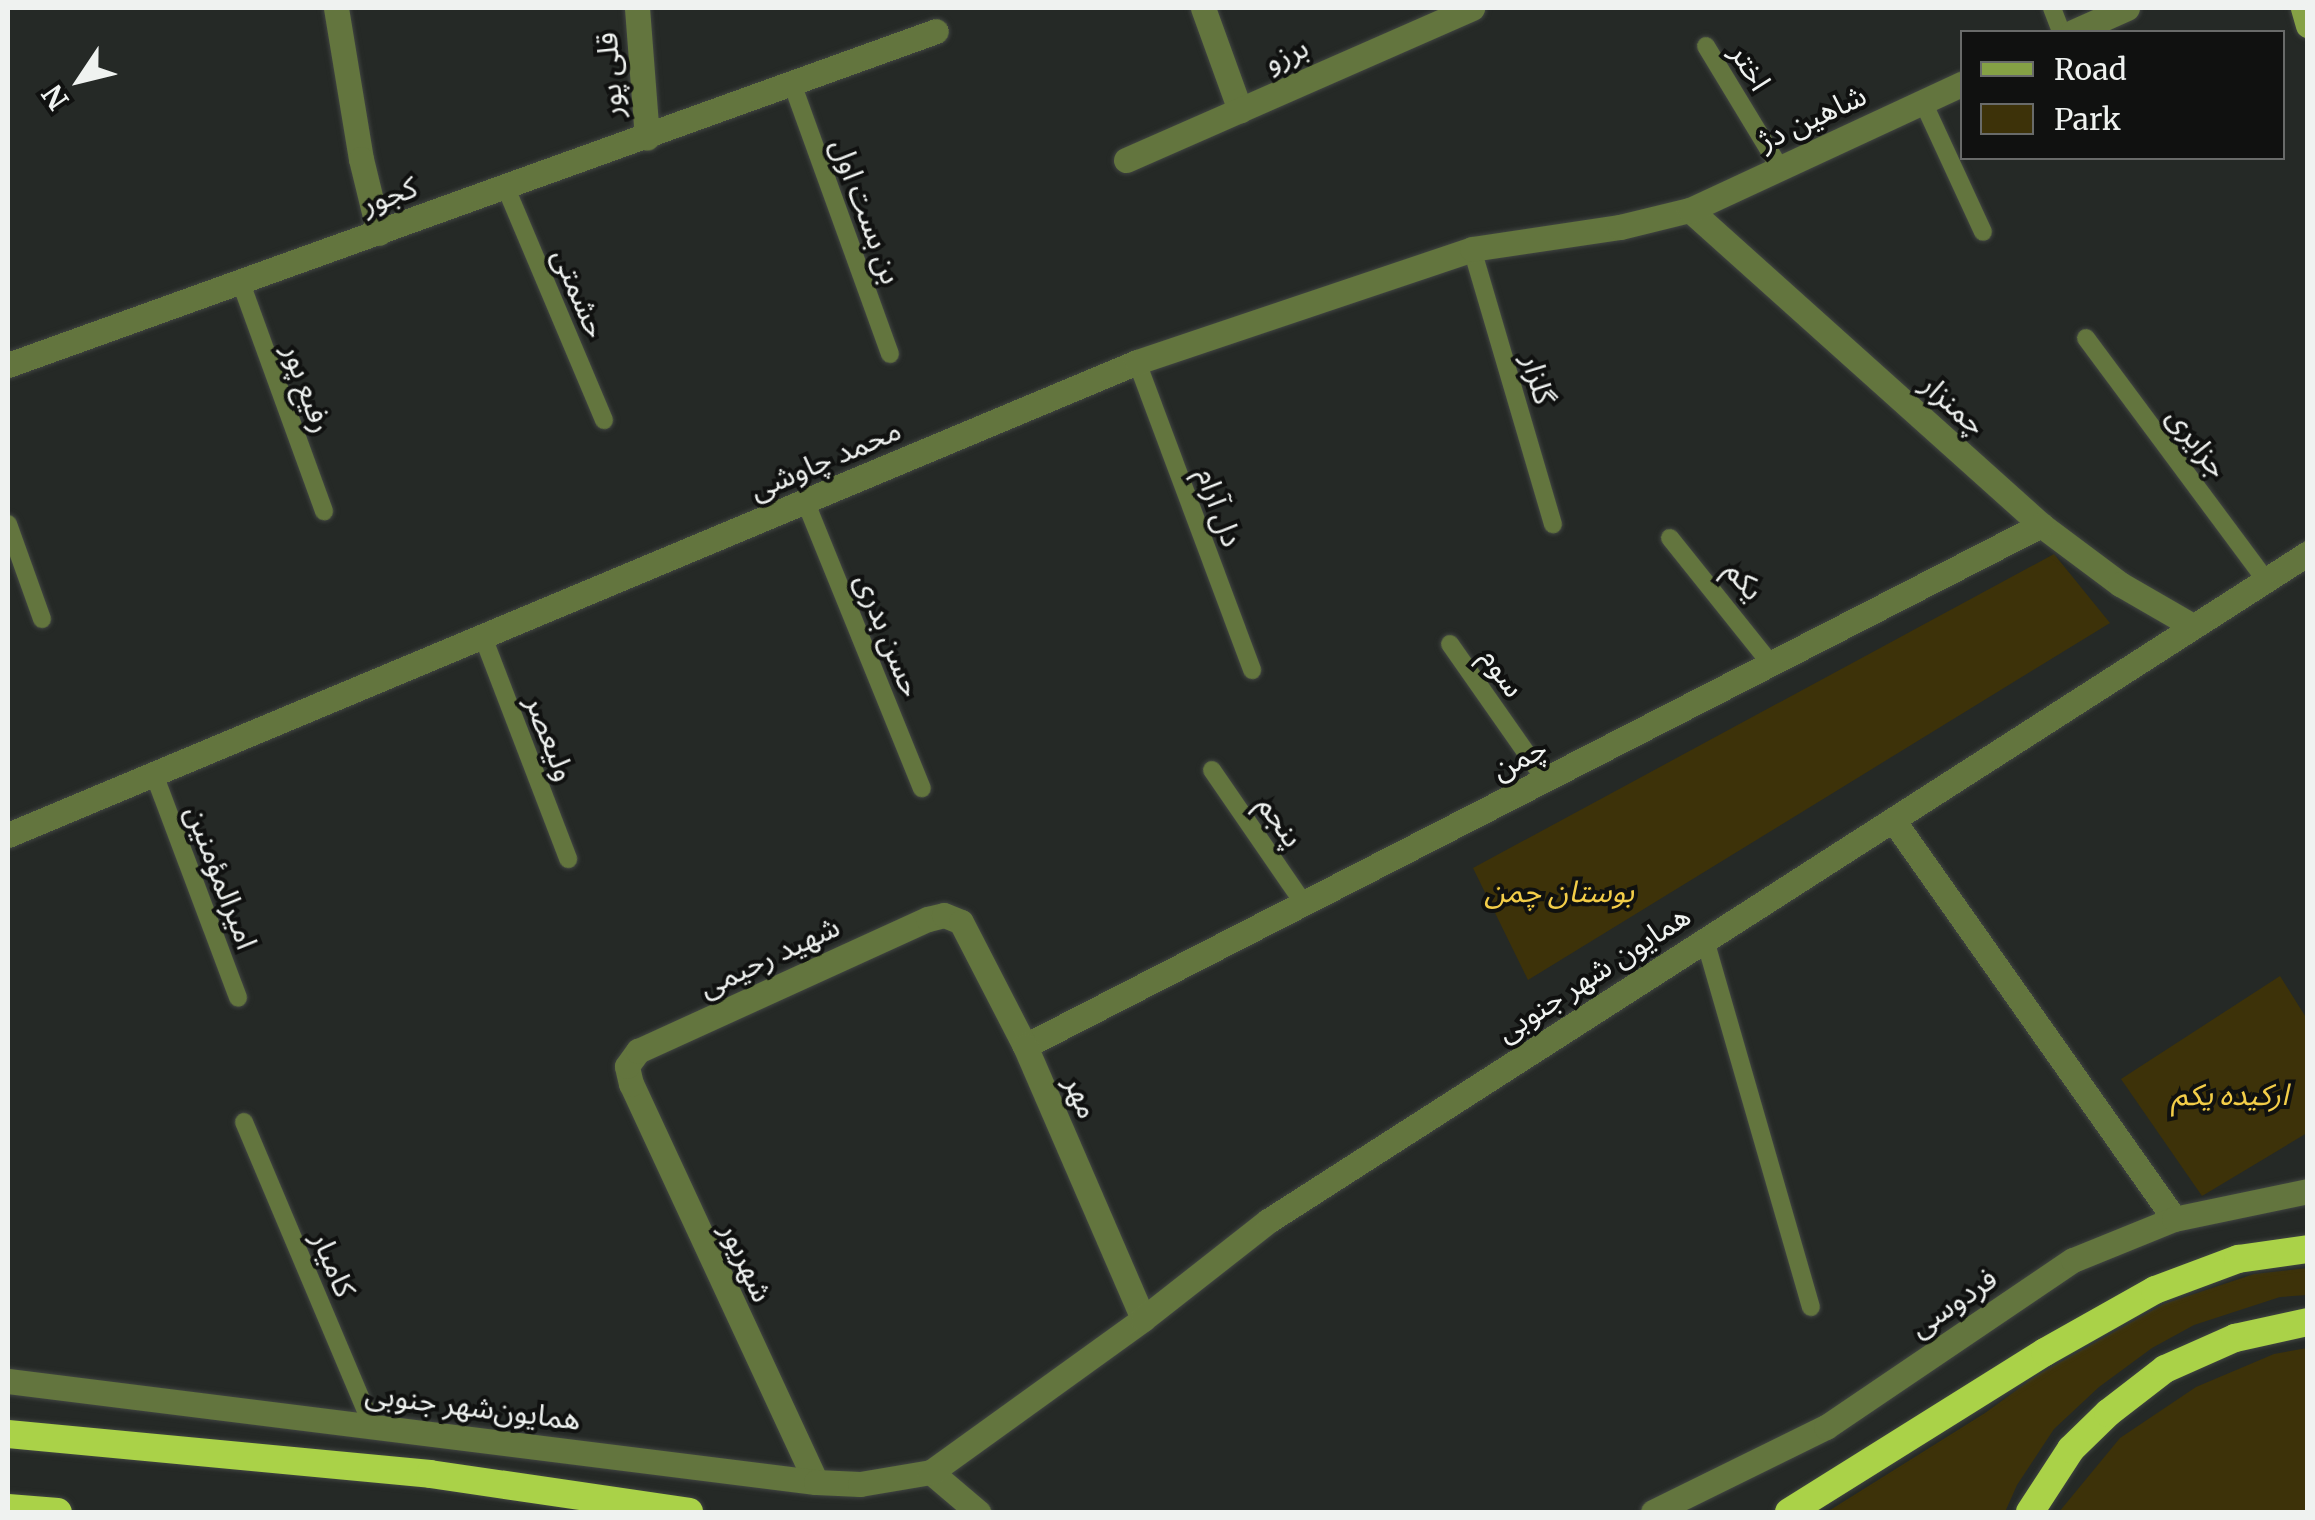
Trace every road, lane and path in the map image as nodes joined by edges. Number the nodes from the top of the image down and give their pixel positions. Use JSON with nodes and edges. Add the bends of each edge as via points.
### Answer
{"nodes":[{"id":1,"x":336,"y":8,"type":"edge"},
{"id":2,"x":637,"y":8,"type":"edge"},
{"id":3,"x":1203,"y":8,"type":"edge"},
{"id":4,"x":1472,"y":8,"type":"edge"},
{"id":5,"x":2127,"y":8,"type":"edge"},
{"id":6,"x":2302,"y":8,"type":"edge"},
{"id":7,"x":2308,"y":24,"type":"edge"},
{"id":8,"x":2078,"y":30,"type":"edge"},
{"id":9,"x":936,"y":31,"type":"dead end"},
{"id":10,"x":1706,"y":46,"type":"dead end"},
{"id":11,"x":1960,"y":85,"type":"edge"},
{"id":12,"x":793,"y":86,"type":"junction"},
{"id":13,"x":1923,"y":102,"type":"junction"},
{"id":14,"x":1240,"y":110,"type":"junction"},
{"id":15,"x":646,"y":138,"type":"junction"},
{"id":16,"x":1126,"y":160,"type":"dead end"},
{"id":17,"x":1780,"y":168,"type":"junction"},
{"id":18,"x":506,"y":188,"type":"junction"},
{"id":19,"x":1690,"y":210,"type":"junction"},
{"id":20,"x":1983,"y":232,"type":"dead end"},
{"id":21,"x":380,"y":233,"type":"junction"},
{"id":22,"x":1472,"y":249,"type":"junction"},
{"id":23,"x":240,"y":282,"type":"junction"},
{"id":24,"x":2086,"y":338,"type":"dead end"},
{"id":25,"x":890,"y":354,"type":"dead end"},
{"id":26,"x":1137,"y":362,"type":"junction"},
{"id":27,"x":8,"y":366,"type":"edge"},
{"id":28,"x":604,"y":420,"type":"dead end"},
{"id":29,"x":806,"y":503,"type":"junction"},
{"id":30,"x":324,"y":511,"type":"dead end"},
{"id":31,"x":8,"y":524,"type":"edge"},
{"id":32,"x":1553,"y":524,"type":"dead end"},
{"id":33,"x":2041,"y":526,"type":"junction"},
{"id":34,"x":1670,"y":538,"type":"dead end"},
{"id":35,"x":2308,"y":553,"type":"edge"},
{"id":36,"x":2265,"y":579,"type":"junction"},
{"id":37,"x":42,"y":618,"type":"dead end"},
{"id":38,"x":2191,"y":625,"type":"junction"},
{"id":39,"x":483,"y":637,"type":"junction"},
{"id":40,"x":1450,"y":644,"type":"dead end"},
{"id":41,"x":1770,"y":663,"type":"junction"},
{"id":42,"x":1252,"y":670,"type":"dead end"},
{"id":43,"x":1212,"y":770,"type":"dead end"},
{"id":44,"x":154,"y":774,"type":"junction"},
{"id":45,"x":1546,"y":781,"type":"junction"},
{"id":46,"x":922,"y":788,"type":"dead end"},
{"id":47,"x":1893,"y":820,"type":"junction"},
{"id":48,"x":8,"y":835,"type":"edge"},
{"id":49,"x":568,"y":859,"type":"dead end"},
{"id":50,"x":1304,"y":904,"type":"junction"},
{"id":51,"x":944,"y":915,"type":"joint"},
{"id":52,"x":1705,"y":940,"type":"junction"},
{"id":53,"x":238,"y":998,"type":"dead end"},
{"id":54,"x":1025,"y":1046,"type":"junction"},
{"id":55,"x":626,"y":1066,"type":"joint"},
{"id":56,"x":244,"y":1122,"type":"dead end"},
{"id":57,"x":2308,"y":1191,"type":"edge"},
{"id":58,"x":2174,"y":1219,"type":"junction"},
{"id":59,"x":2308,"y":1249,"type":"edge"},
{"id":60,"x":1812,"y":1306,"type":"dead end"},
{"id":61,"x":1143,"y":1319,"type":"junction"},
{"id":62,"x":2308,"y":1322,"type":"edge"},
{"id":63,"x":8,"y":1381,"type":"edge"},
{"id":64,"x":373,"y":1426,"type":"junction"},
{"id":65,"x":8,"y":1434,"type":"edge"},
{"id":66,"x":930,"y":1472,"type":"junction"},
{"id":67,"x":816,"y":1482,"type":"junction"},
{"id":68,"x":8,"y":1508,"type":"edge"},
{"id":69,"x":58,"y":1512,"type":"edge"},
{"id":70,"x":689,"y":1512,"type":"edge"},
{"id":71,"x":978,"y":1512,"type":"edge"},
{"id":72,"x":1653,"y":1512,"type":"edge"},
{"id":73,"x":1789,"y":1512,"type":"edge"},
{"id":74,"x":2030,"y":1512,"type":"edge"}],
"edges":[{"from":1,"to":21,"type":"street"},
{"from":2,"to":15,"type":"street","name":"قلی پور"},
{"from":3,"to":14,"type":"street"},
{"from":4,"to":14,"type":"street","name":"برزو"},
{"from":5,"to":8,"type":"street"},
{"from":6,"to":7,"type":"main road"},
{"from":9,"to":12,"type":"street","name":"کجور"},
{"from":10,"to":17,"type":"lane","name":"اختر"},
{"from":11,"to":13,"type":"street","name":"شاهین دژ"},
{"from":12,"to":15,"type":"street","name":"کجور"},
{"from":12,"to":25,"type":"lane","name":"بن بست اول"},
{"from":13,"to":17,"type":"street","name":"شاهین دژ"},
{"from":13,"to":20,"type":"lane"},
{"from":14,"to":16,"type":"street","name":"برزو"},
{"from":15,"to":18,"type":"street","name":"کجور"},
{"from":17,"to":19,"type":"street","name":"شاهین دژ"},
{"from":18,"to":21,"type":"street","name":"کجور"},
{"from":18,"to":28,"type":"lane","name":"حشمتی"},
{"from":19,"to":22,"type":"street","name":"محمد چاوشی"},
{"from":19,"to":33,"type":"street","name":"چمنزار"},
{"from":21,"to":23,"type":"street","name":"کجور"},
{"from":22,"to":26,"type":"street","name":"محمد چاوشی"},
{"from":22,"to":32,"type":"lane","name":"گلزار"},
{"from":23,"to":27,"type":"street","name":"کجور"},
{"from":23,"to":30,"type":"lane","name":"رفیع‌ پور"},
{"from":24,"to":36,"type":"lane","name":"جزایری"},
{"from":26,"to":29,"type":"street","name":"محمد چاوشی"},
{"from":26,"to":42,"type":"lane","name":"دل‌ آرام"},
{"from":29,"to":39,"type":"street","name":"محمد چاوشی"},
{"from":29,"to":46,"type":"lane","name":"حسن بدری"},
{"from":31,"to":37,"type":"lane"},
{"from":33,"to":38,"type":"street","name":"چمنزار"},
{"from":33,"to":41,"type":"street","name":"چمن"},
{"from":34,"to":41,"type":"lane","name":"یکم"},
{"from":35,"to":36,"type":"street","name":"همایون‌ شهر جنوبی"},
{"from":36,"to":38,"type":"street","name":"همایون‌ شهر جنوبی"},
{"from":38,"to":47,"type":"street","name":"همایون‌ شهر جنوبی"},
{"from":39,"to":44,"type":"street","name":"محمد چاوشی"},
{"from":39,"to":49,"type":"lane","name":"ولیعصر"},
{"from":40,"to":45,"type":"lane","name":"سوم"},
{"from":41,"to":45,"type":"street","name":"چمن"},
{"from":43,"to":50,"type":"lane","name":"پنجم"},
{"from":44,"to":48,"type":"street","name":"محمد چاوشی"},
{"from":44,"to":53,"type":"lane","name":"امیرالمؤمنین"},
{"from":45,"to":50,"type":"street","name":"چمن"},
{"from":47,"to":52,"type":"street","name":"همایون‌ شهر جنوبی"},
{"from":47,"to":58,"type":"street"},
{"from":50,"to":54,"type":"street","name":"چمن"},
{"from":51,"to":54,"type":"street","name":"مهر","via":[[962,922]]},
{"from":51,"to":55,"type":"street","name":"شهید رحیمی","via":[[638,1052]]},
{"from":52,"to":60,"type":"lane"},
{"from":52,"to":61,"type":"street","name":"همایون‌ شهر جنوبی","via":[[1268,1221]]},
{"from":54,"to":61,"type":"street","name":"مهر"},
{"from":55,"to":67,"type":"street","name":"شهریور"},
{"from":56,"to":64,"type":"lane","name":"کامیار"},
{"from":57,"to":58,"type":"street","name":"فردوسی"},
{"from":58,"to":72,"type":"street","name":"فردوسی","via":[[2073,1260],[1826,1427]]},
{"from":59,"to":73,"type":"highway","via":[[2238,1259],[2155,1290]]},
{"from":61,"to":66,"type":"street","name":"همایون‌ شهر جنوبی"},
{"from":62,"to":74,"type":"highway","via":[[2235,1338],[2164,1369],[2070,1449]]},
{"from":63,"to":64,"type":"street","name":"همایون‌شهر جنوبی"},
{"from":64,"to":67,"type":"street","name":"همایون‌شهر جنوبی"},
{"from":65,"to":70,"type":"highway","via":[[430,1474]]},
{"from":66,"to":67,"type":"street","name":"همایون‌شهر جنوبی","via":[[860,1484]]},
{"from":66,"to":71,"type":"street"},
{"from":68,"to":69,"type":"highway"}]}
